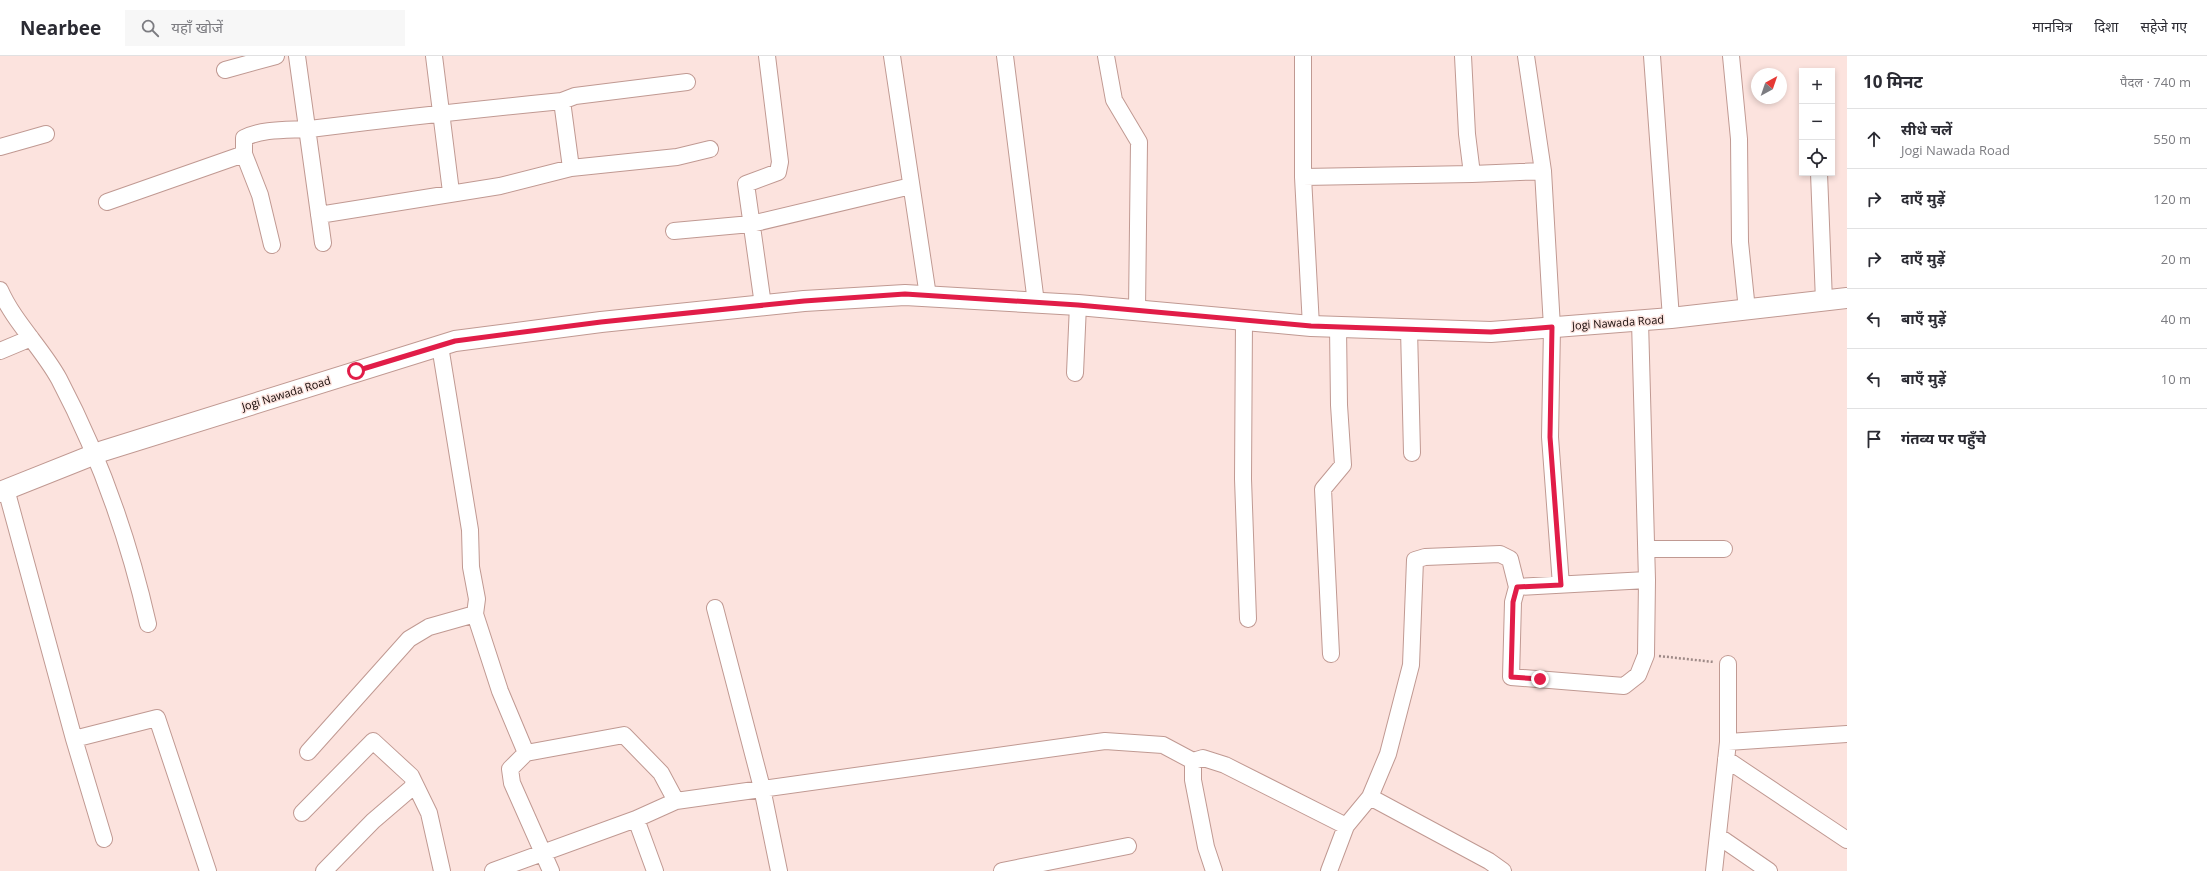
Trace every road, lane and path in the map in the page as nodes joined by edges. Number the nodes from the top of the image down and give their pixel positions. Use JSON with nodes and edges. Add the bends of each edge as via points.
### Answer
{"nodes":[{"id":1,"x":276,"y":56,"type":"edge"},
{"id":2,"x":297,"y":56,"type":"edge"},
{"id":3,"x":434,"y":56,"type":"edge"},
{"id":4,"x":766,"y":56,"type":"edge"},
{"id":5,"x":892,"y":56,"type":"edge"},
{"id":6,"x":1006,"y":56,"type":"edge"},
{"id":7,"x":1106,"y":56,"type":"edge"},
{"id":8,"x":1303,"y":56,"type":"edge"},
{"id":9,"x":1463,"y":56,"type":"edge"},
{"id":10,"x":1526,"y":56,"type":"edge"},
{"id":11,"x":1652,"y":56,"type":"edge"},
{"id":12,"x":1731,"y":56,"type":"edge"},
{"id":13,"x":225,"y":70,"type":"dead end"},
{"id":14,"x":687,"y":82,"type":"dead end"},
{"id":15,"x":562,"y":101,"type":"junction"},
{"id":16,"x":440,"y":113,"type":"junction"},
{"id":17,"x":307,"y":129,"type":"junction"},
{"id":18,"x":46,"y":134,"type":"dead end"},
{"id":19,"x":0,"y":147,"type":"edge"},
{"id":20,"x":710,"y":149,"type":"dead end"},
{"id":21,"x":244,"y":154,"type":"junction"},
{"id":22,"x":571,"y":168,"type":"junction"},
{"id":23,"x":1543,"y":171,"type":"junction"},
{"id":24,"x":1472,"y":174,"type":"junction"},
{"id":25,"x":1819,"y":176,"type":"edge"},
{"id":26,"x":1303,"y":177,"type":"junction"},
{"id":27,"x":911,"y":186,"type":"junction"},
{"id":28,"x":451,"y":192,"type":"junction"},
{"id":29,"x":107,"y":202,"type":"dead end"},
{"id":30,"x":319,"y":215,"type":"junction"},
{"id":31,"x":751,"y":224,"type":"junction"},
{"id":32,"x":674,"y":231,"type":"dead end"},
{"id":33,"x":323,"y":243,"type":"dead end"},
{"id":34,"x":272,"y":245,"type":"dead end"},
{"id":35,"x":0,"y":290,"type":"edge"},
{"id":36,"x":928,"y":296,"type":"junction"},
{"id":37,"x":1847,"y":298,"type":"edge"},
{"id":38,"x":1824,"y":301,"type":"junction"},
{"id":39,"x":1036,"y":303,"type":"junction"},
{"id":40,"x":763,"y":305,"type":"junction"},
{"id":41,"x":1078,"y":305,"type":"junction"},
{"id":42,"x":1137,"y":310,"type":"junction"},
{"id":43,"x":1747,"y":310,"type":"junction"},
{"id":44,"x":1671,"y":318,"type":"junction"},
{"id":45,"x":1244,"y":320,"type":"junction"},
{"id":46,"x":1640,"y":321,"type":"junction"},
{"id":47,"x":1311,"y":326,"type":"junction"},
{"id":48,"x":1338,"y":327,"type":"junction"},
{"id":49,"x":1552,"y":327,"type":"junction"},
{"id":50,"x":1409,"y":329,"type":"junction"},
{"id":51,"x":31,"y":338,"type":"junction"},
{"id":52,"x":440,"y":346,"type":"junction"},
{"id":53,"x":0,"y":351,"type":"edge"},
{"id":54,"x":1075,"y":373,"type":"dead end"},
{"id":55,"x":1412,"y":453,"type":"dead end"},
{"id":56,"x":94,"y":454,"type":"junction"},
{"id":57,"x":3,"y":490,"type":"edge"},
{"id":58,"x":1646,"y":549,"type":"junction"},
{"id":59,"x":1724,"y":549,"type":"dead end"},
{"id":60,"x":1647,"y":580,"type":"junction"},
{"id":61,"x":1561,"y":585,"type":"junction"},
{"id":62,"x":1517,"y":587,"type":"junction"},
{"id":63,"x":715,"y":608,"type":"dead end"},
{"id":64,"x":475,"y":614,"type":"junction"},
{"id":65,"x":1248,"y":618,"type":"dead end"},
{"id":66,"x":148,"y":624,"type":"dead end"},
{"id":67,"x":1331,"y":654,"type":"dead end"},
{"id":68,"x":1646,"y":655,"type":"junction"},
{"id":69,"x":1728,"y":664,"type":"joint"},
{"id":70,"x":1847,"y":734,"type":"edge"},
{"id":71,"x":74,"y":739,"type":"junction"},
{"id":72,"x":1728,"y":742,"type":"junction"},
{"id":73,"x":308,"y":752,"type":"dead end"},
{"id":74,"x":526,"y":753,"type":"junction"},
{"id":75,"x":1726,"y":759,"type":"junction"},
{"id":76,"x":1193,"y":761,"type":"junction"},
{"id":77,"x":415,"y":785,"type":"junction"},
{"id":78,"x":762,"y":788,"type":"junction"},
{"id":79,"x":1370,"y":797,"type":"junction"},
{"id":80,"x":676,"y":801,"type":"junction"},
{"id":81,"x":302,"y":813,"type":"dead end"},
{"id":82,"x":636,"y":819,"type":"junction"},
{"id":83,"x":1346,"y":826,"type":"junction"},
{"id":84,"x":1718,"y":836,"type":"junction"},
{"id":85,"x":104,"y":839,"type":"dead end"},
{"id":86,"x":1847,"y":840,"type":"edge"},
{"id":87,"x":1128,"y":846,"type":"dead end"},
{"id":88,"x":543,"y":852,"type":"junction"},
{"id":89,"x":1499,"y":870,"type":"edge"},
{"id":90,"x":208,"y":871,"type":"edge"},
{"id":91,"x":324,"y":871,"type":"edge"},
{"id":92,"x":442,"y":871,"type":"edge"},
{"id":93,"x":493,"y":871,"type":"edge"},
{"id":94,"x":551,"y":871,"type":"edge"},
{"id":95,"x":656,"y":871,"type":"edge"},
{"id":96,"x":779,"y":871,"type":"edge"},
{"id":97,"x":1002,"y":871,"type":"edge"},
{"id":98,"x":1214,"y":871,"type":"edge"},
{"id":99,"x":1329,"y":871,"type":"edge"},
{"id":100,"x":1714,"y":871,"type":"edge"},
{"id":101,"x":1768,"y":871,"type":"edge"}],
"edges":[{"from":1,"to":13,"type":"street"},
{"from":2,"to":17,"type":"street"},
{"from":3,"to":16,"type":"street"},
{"from":4,"to":31,"type":"street","via":[[780,162],[778,172],[746,184]]},
{"from":5,"to":27,"type":"street"},
{"from":6,"to":39,"type":"street"},
{"from":7,"to":42,"type":"street","via":[[1114,100],[1138,142]]},
{"from":8,"to":26,"type":"street"},
{"from":9,"to":24,"type":"street"},
{"from":10,"to":23,"type":"street"},
{"from":11,"to":44,"type":"street"},
{"from":12,"to":43,"type":"street","via":[[1739,139],[1740,242]]},
{"from":14,"to":15,"type":"street","via":[[575,96]]},
{"from":15,"to":16,"type":"street"},
{"from":15,"to":22,"type":"street"},
{"from":16,"to":17,"type":"street"},
{"from":16,"to":28,"type":"street"},
{"from":17,"to":21,"type":"street","via":[[254,133],[244,138]]},
{"from":17,"to":30,"type":"street"},
{"from":18,"to":19,"type":"street"},
{"from":20,"to":22,"type":"street","via":[[677,157]]},
{"from":21,"to":29,"type":"street"},
{"from":21,"to":34,"type":"street","via":[[260,195]]},
{"from":22,"to":28,"type":"street","via":[[500,186]]},
{"from":23,"to":24,"type":"street"},
{"from":23,"to":49,"type":"street"},
{"from":24,"to":26,"type":"street"},
{"from":25,"to":38,"type":"street"},
{"from":26,"to":47,"type":"street"},
{"from":27,"to":31,"type":"street"},
{"from":27,"to":36,"type":"street"},
{"from":28,"to":30,"type":"street"},
{"from":30,"to":33,"type":"street"},
{"from":31,"to":32,"type":"street"},
{"from":31,"to":40,"type":"street"},
{"from":35,"to":51,"type":"street"},
{"from":36,"to":39,"type":"street","name":"Jogi Nawada Road"},
{"from":36,"to":40,"type":"street","name":"Jogi Nawada Road","via":[[905,294]]},
{"from":37,"to":38,"type":"street","name":"Jogi Nawada Road"},
{"from":38,"to":43,"type":"street","name":"Jogi Nawada Road"},
{"from":39,"to":41,"type":"street","name":"Jogi Nawada Road"},
{"from":40,"to":52,"type":"street","name":"Jogi Nawada Road","via":[[601,322],[455,341]]},
{"from":41,"to":42,"type":"street","name":"Jogi Nawada Road"},
{"from":41,"to":54,"type":"street"},
{"from":42,"to":45,"type":"street","name":"Jogi Nawada Road"},
{"from":43,"to":44,"type":"street","name":"Jogi Nawada Road"},
{"from":44,"to":46,"type":"street","name":"Jogi Nawada Road"},
{"from":45,"to":47,"type":"street","name":"Jogi Nawada Road"},
{"from":45,"to":65,"type":"street","via":[[1243,479]]},
{"from":46,"to":49,"type":"street","name":"Jogi Nawada Road"},
{"from":46,"to":58,"type":"street"},
{"from":47,"to":48,"type":"street","name":"Jogi Nawada Road"},
{"from":48,"to":50,"type":"street","name":"Jogi Nawada Road"},
{"from":48,"to":67,"type":"street","via":[[1343,465],[1323,489]]},
{"from":49,"to":50,"type":"street","name":"Jogi Nawada Road","via":[[1491,332]]},
{"from":49,"to":61,"type":"street","via":[[1550,437]]},
{"from":50,"to":55,"type":"street"},
{"from":51,"to":53,"type":"street"},
{"from":51,"to":56,"type":"street","via":[[58,378]]},
{"from":52,"to":56,"type":"street","name":"Jogi Nawada Road"},
{"from":52,"to":64,"type":"street","via":[[470,530],[471,567],[477,599]]},
{"from":56,"to":57,"type":"street","name":"Jogi Nawada Road"},
{"from":56,"to":66,"type":"street","via":[[130,552]]},
{"from":57,"to":71,"type":"street"},
{"from":58,"to":59,"type":"street"},
{"from":58,"to":60,"type":"street"},
{"from":60,"to":61,"type":"street"},
{"from":60,"to":68,"type":"street"},
{"from":61,"to":62,"type":"street"},
{"from":62,"to":68,"type":"street","via":[[1513,602],[1511,677],[1624,686],[1638,675]]},
{"from":62,"to":79,"type":"street","via":[[1510,558],[1500,554],[1425,557],[1415,560],[1411,665],[1388,754]]},
{"from":63,"to":78,"type":"street"},
{"from":64,"to":73,"type":"street","via":[[429,627],[409,639]]},
{"from":64,"to":74,"type":"street","via":[[500,691]]},
{"from":68,"to":69,"type":"path"},
{"from":69,"to":72,"type":"street"},
{"from":70,"to":72,"type":"street"},
{"from":71,"to":85,"type":"street"},
{"from":71,"to":90,"type":"street","via":[[157,718]]},
{"from":72,"to":75,"type":"street"},
{"from":74,"to":80,"type":"street","via":[[624,735],[661,773]]},
{"from":74,"to":88,"type":"street","via":[[510,769],[512,783]]},
{"from":75,"to":84,"type":"street"},
{"from":75,"to":86,"type":"street"},
{"from":76,"to":78,"type":"street","via":[[1163,745],[1105,741]]},
{"from":76,"to":83,"type":"street","via":[[1203,758],[1225,765]]},
{"from":76,"to":98,"type":"street","via":[[1193,780],[1206,847]]},
{"from":77,"to":81,"type":"street","via":[[411,776],[373,741]]},
{"from":77,"to":91,"type":"street","via":[[373,821]]},
{"from":77,"to":92,"type":"street","via":[[429,814]]},
{"from":78,"to":80,"type":"street"},
{"from":78,"to":96,"type":"street"},
{"from":79,"to":83,"type":"street"},
{"from":79,"to":89,"type":"street","via":[[1489,860]]},
{"from":80,"to":82,"type":"street"},
{"from":82,"to":88,"type":"street"},
{"from":82,"to":95,"type":"street"},
{"from":83,"to":99,"type":"street"},
{"from":84,"to":100,"type":"street"},
{"from":84,"to":101,"type":"street"},
{"from":87,"to":97,"type":"street"},
{"from":88,"to":93,"type":"street"},
{"from":88,"to":94,"type":"street"}]}
